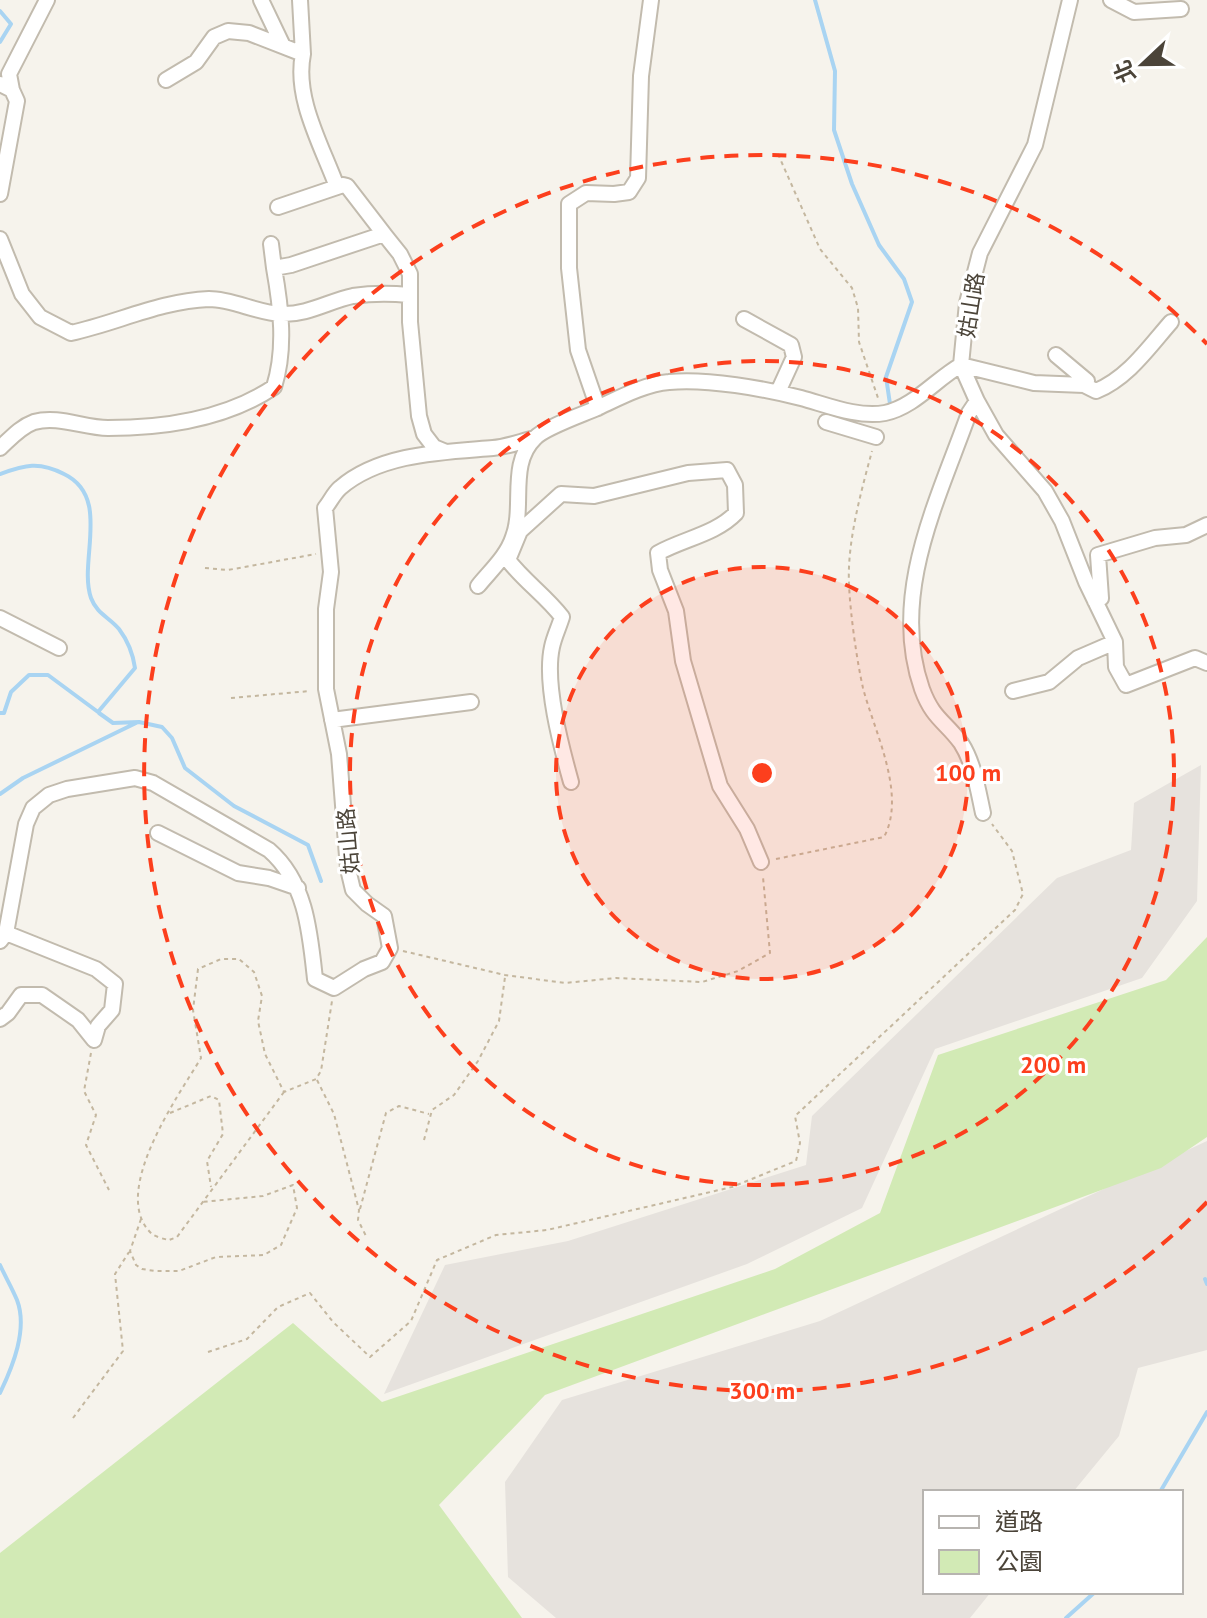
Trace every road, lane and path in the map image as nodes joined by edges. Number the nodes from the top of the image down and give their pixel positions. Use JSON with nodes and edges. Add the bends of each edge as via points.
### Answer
{"nodes":[{"id":1,"x":47,"y":0,"type":"edge"},
{"id":2,"x":261,"y":0,"type":"edge"},
{"id":3,"x":300,"y":0,"type":"edge"},
{"id":4,"x":651,"y":0,"type":"edge"},
{"id":5,"x":1070,"y":0,"type":"edge"},
{"id":6,"x":1111,"y":0,"type":"edge"},
{"id":7,"x":1181,"y":9,"type":"dead end"},
{"id":8,"x":283,"y":46,"type":"junction"},
{"id":9,"x":303,"y":54,"type":"junction"},
{"id":10,"x":166,"y":80,"type":"dead end"},
{"id":11,"x":6,"y":87,"type":"edge"},
{"id":12,"x":778,"y":154,"type":"dead end"},
{"id":13,"x":337,"y":187,"type":"junction"},
{"id":14,"x":0,"y":194,"type":"edge"},
{"id":15,"x":278,"y":207,"type":"dead end"},
{"id":16,"x":384,"y":234,"type":"junction"},
{"id":17,"x":0,"y":239,"type":"edge"},
{"id":18,"x":271,"y":244,"type":"dead end"},
{"id":19,"x":274,"y":268,"type":"junction"},
{"id":20,"x":409,"y":295,"type":"junction"},
{"id":21,"x":281,"y":314,"type":"junction"},
{"id":22,"x":744,"y":319,"type":"dead end"},
{"id":23,"x":1171,"y":322,"type":"dead end"},
{"id":24,"x":1056,"y":355,"type":"dead end"},
{"id":25,"x":961,"y":365,"type":"junction"},
{"id":26,"x":1084,"y":385,"type":"junction"},
{"id":27,"x":778,"y":392,"type":"junction"},
{"id":28,"x":977,"y":401,"type":"junction"},
{"id":29,"x":598,"y":408,"type":"junction"},
{"id":30,"x":882,"y":414,"type":"junction"},
{"id":31,"x":826,"y":422,"type":"dead end"},
{"id":32,"x":876,"y":437,"type":"joint"},
{"id":33,"x":535,"y":438,"type":"junction"},
{"id":34,"x":0,"y":448,"type":"edge"},
{"id":35,"x":446,"y":452,"type":"junction"},
{"id":36,"x":1207,"y":525,"type":"edge"},
{"id":37,"x":329,"y":551,"type":"junction"},
{"id":38,"x":205,"y":568,"type":"dead end"},
{"id":39,"x":478,"y":586,"type":"dead end"},
{"id":40,"x":1095,"y":601,"type":"junction"},
{"id":41,"x":0,"y":618,"type":"edge"},
{"id":42,"x":1115,"y":642,"type":"junction"},
{"id":43,"x":59,"y":648,"type":"dead end"},
{"id":44,"x":1207,"y":663,"type":"edge"},
{"id":45,"x":326,"y":689,"type":"junction"},
{"id":46,"x":1013,"y":691,"type":"dead end"},
{"id":47,"x":231,"y":698,"type":"dead end"},
{"id":48,"x":471,"y":702,"type":"dead end"},
{"id":49,"x":332,"y":720,"type":"junction"},
{"id":50,"x":571,"y":782,"type":"dead end"},
{"id":51,"x":983,"y":813,"type":"joint"},
{"id":52,"x":158,"y":833,"type":"dead end"},
{"id":53,"x":761,"y":862,"type":"junction"},
{"id":54,"x":298,"y":888,"type":"junction"},
{"id":55,"x":3,"y":937,"type":"edge"},
{"id":56,"x":390,"y":948,"type":"junction"},
{"id":57,"x":505,"y":975,"type":"junction"},
{"id":58,"x":334,"y":988,"type":"junction"},
{"id":59,"x":0,"y":1019,"type":"edge"},
{"id":60,"x":94,"y":1040,"type":"junction"},
{"id":61,"x":316,"y":1079,"type":"junction"},
{"id":62,"x":284,"y":1092,"type":"junction"},
{"id":63,"x":167,"y":1114,"type":"junction"},
{"id":64,"x":431,"y":1114,"type":"junction"},
{"id":65,"x":424,"y":1140,"type":"dead end"},
{"id":66,"x":211,"y":1188,"type":"junction"},
{"id":67,"x":109,"y":1190,"type":"dead end"},
{"id":68,"x":201,"y":1202,"type":"junction"},
{"id":69,"x":359,"y":1210,"type":"junction"},
{"id":70,"x":142,"y":1218,"type":"junction"},
{"id":71,"x":366,"y":1236,"type":"dead end"},
{"id":72,"x":130,"y":1251,"type":"junction"},
{"id":73,"x":208,"y":1352,"type":"dead end"},
{"id":74,"x":73,"y":1418,"type":"dead end"}],
"edges":[{"from":1,"to":11,"type":"street"},
{"from":2,"to":8,"type":"street"},
{"from":3,"to":9,"type":"street"},
{"from":4,"to":29,"type":"street","via":[[641,76],[638,178],[629,192],[586,193],[569,204],[578,350]]},
{"from":5,"to":25,"type":"street","name":"姑山路","via":[[1035,145],[980,253],[967,303]]},
{"from":6,"to":7,"type":"street","via":[[1134,12]]},
{"from":8,"to":9,"type":"street"},
{"from":8,"to":10,"type":"street","via":[[228,31],[214,37],[196,62]]},
{"from":9,"to":13,"type":"street","via":[[303,96]]},
{"from":11,"to":14,"type":"street","via":[[17,101]]},
{"from":12,"to":30,"type":"path","via":[[820,249],[852,288],[859,342]]},
{"from":13,"to":15,"type":"street"},
{"from":13,"to":16,"type":"street","via":[[347,186]]},
{"from":16,"to":19,"type":"street"},
{"from":16,"to":20,"type":"street","via":[[406,262]]},
{"from":17,"to":21,"type":"street","via":[[22,294],[40,317],[71,333],[153,307],[211,299]]},
{"from":18,"to":19,"type":"street"},
{"from":19,"to":21,"type":"street"},
{"from":20,"to":21,"type":"street","via":[[351,297],[316,310]]},
{"from":20,"to":35,"type":"street","via":[[419,416],[424,434]]},
{"from":21,"to":34,"type":"street","via":[[280,367],[274,387],[230,411],[177,423],[106,428],[33,422]]},
{"from":22,"to":27,"type":"street","via":[[791,345],[794,357]]},
{"from":23,"to":26,"type":"street","via":[[1108,386],[1096,391]]},
{"from":24,"to":26,"type":"street","via":[[1087,381]]},
{"from":25,"to":26,"type":"street","via":[[1034,383]]},
{"from":25,"to":28,"type":"street"},
{"from":25,"to":30,"type":"street","name":"姑山路","via":[[914,399]]},
{"from":27,"to":29,"type":"street","name":"姑山路","via":[[667,382]]},
{"from":27,"to":30,"type":"street","name":"姑山路"},
{"from":28,"to":40,"type":"street","via":[[996,435],[1057,511]]},
{"from":28,"to":51,"type":"street","via":[[917,558],[912,596],[922,689],[934,716],[961,744]]},
{"from":29,"to":33,"type":"street","name":"姑山路"},
{"from":31,"to":32,"type":"street"},
{"from":32,"to":53,"type":"path","via":[[857,510],[849,584],[862,685],[885,758],[890,826],[884,837]]},
{"from":33,"to":35,"type":"street","name":"姑山路"},
{"from":33,"to":39,"type":"street","via":[[520,464],[515,534]]},
{"from":35,"to":37,"type":"street","name":"姑山路","via":[[373,469],[339,488],[325,508]]},
{"from":36,"to":40,"type":"street","via":[[1186,535],[1098,555],[1101,598]]},
{"from":37,"to":38,"type":"path","via":[[228,570]]},
{"from":37,"to":45,"type":"street","name":"姑山路"},
{"from":40,"to":42,"type":"street"},
{"from":41,"to":43,"type":"street"},
{"from":42,"to":44,"type":"street","via":[[1116,667],[1126,685],[1195,658]]},
{"from":42,"to":46,"type":"street","via":[[1078,658],[1049,682]]},
{"from":45,"to":47,"type":"path"},
{"from":45,"to":49,"type":"street","name":"姑山路"},
{"from":48,"to":49,"type":"street"},
{"from":49,"to":56,"type":"street","name":"姑山路","via":[[353,890],[384,916]]},
{"from":50,"to":53,"type":"street","via":[[550,674],[562,617],[508,560],[520,531],[561,494],[594,496],[688,473],[727,470],[735,485],[736,513],[725,524],[658,553],[720,786]]},
{"from":51,"to":73,"type":"path","via":[[1012,851],[1023,894],[1015,910],[795,1116],[800,1143],[796,1161],[732,1187],[547,1230],[496,1235],[437,1260],[411,1321],[370,1357],[310,1293],[278,1307],[247,1339]]},
{"from":52,"to":54,"type":"street","via":[[238,873]]},
{"from":53,"to":57,"type":"path","via":[[770,953],[738,971],[702,982],[616,978],[565,983]]},
{"from":54,"to":55,"type":"street","via":[[285,864],[269,850],[153,783],[135,778],[67,789],[33,808],[26,824]]},
{"from":54,"to":58,"type":"street","via":[[311,935],[315,979]]},
{"from":55,"to":60,"type":"street","via":[[96,969],[115,984],[112,1010]]},
{"from":56,"to":57,"type":"path"},
{"from":56,"to":58,"type":"street","via":[[382,962]]},
{"from":57,"to":64,"type":"path","via":[[499,1021],[478,1061],[454,1095]]},
{"from":58,"to":61,"type":"path","via":[[326,1053]]},
{"from":59,"to":60,"type":"street","via":[[21,995],[42,995],[78,1020]]},
{"from":60,"to":67,"type":"path","via":[[84,1091],[96,1115],[86,1145]]},
{"from":61,"to":62,"type":"path"},
{"from":61,"to":69,"type":"path","via":[[334,1114]]},
{"from":62,"to":63,"type":"path","via":[[265,1054],[258,1021],[262,996],[254,972],[239,959],[221,959],[198,969],[193,1010],[201,1058]]},
{"from":62,"to":66,"type":"path"},
{"from":63,"to":66,"type":"path","via":[[211,1096],[219,1100],[223,1134],[207,1161]]},
{"from":63,"to":70,"type":"path","via":[[143,1162],[138,1189]]},
{"from":64,"to":65,"type":"path"},
{"from":64,"to":69,"type":"path","via":[[399,1106],[386,1113]]},
{"from":66,"to":68,"type":"path"},
{"from":68,"to":70,"type":"path","via":[[177,1237],[169,1240],[153,1235]]},
{"from":68,"to":72,"type":"path","via":[[263,1196],[293,1185],[297,1208],[281,1245],[264,1255],[216,1257],[179,1271],[155,1271],[136,1265]]},
{"from":69,"to":71,"type":"path"},
{"from":70,"to":72,"type":"path"},
{"from":72,"to":74,"type":"path","via":[[115,1274],[123,1351]]}]}
